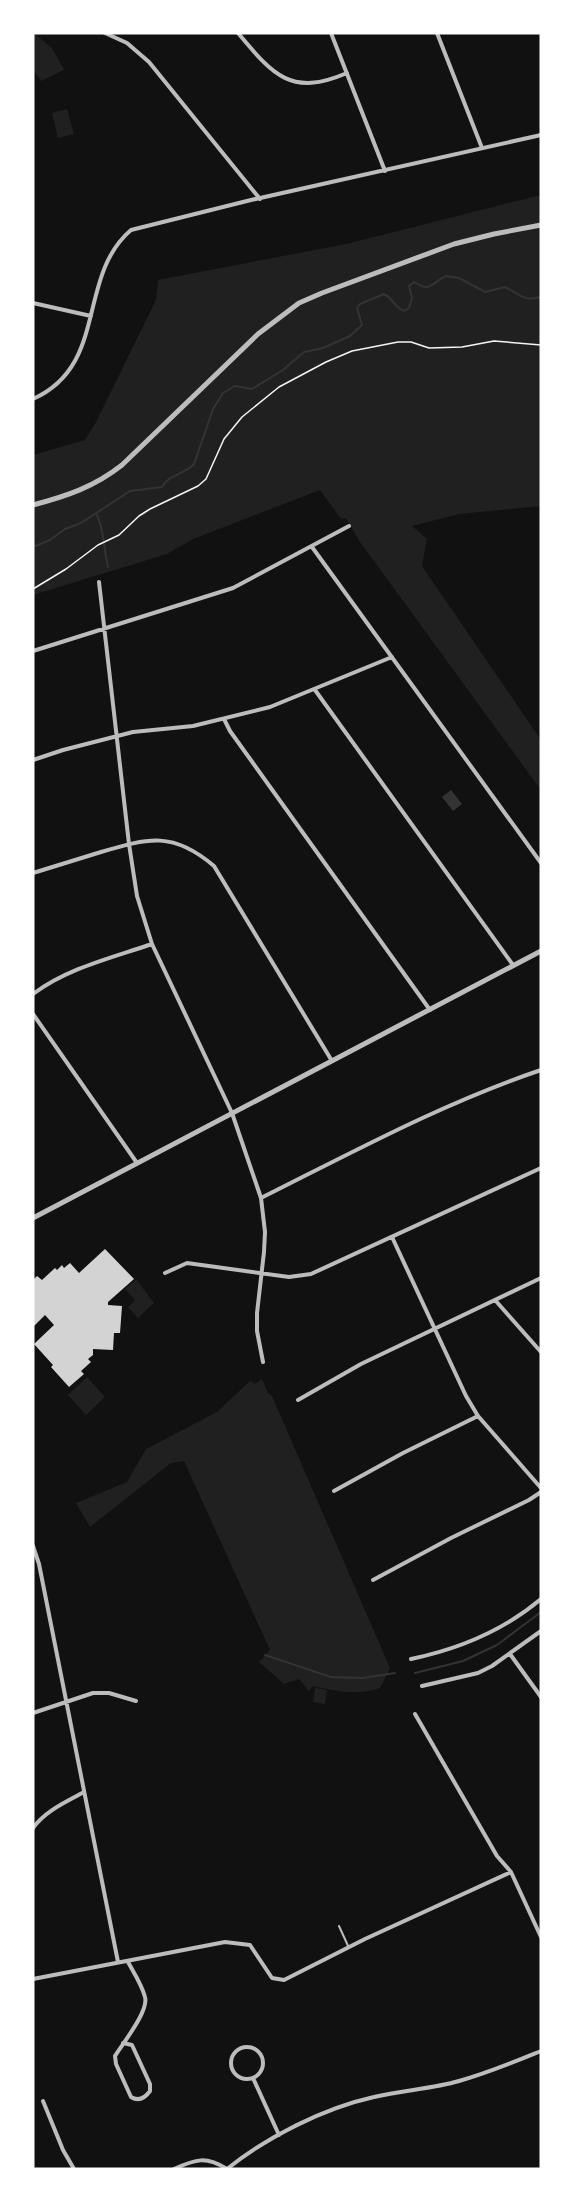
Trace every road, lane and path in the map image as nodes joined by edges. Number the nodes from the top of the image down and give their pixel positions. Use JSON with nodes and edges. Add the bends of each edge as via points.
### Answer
{"nodes":[{"id":1,"x":105,"y":33,"type":"edge"},
{"id":2,"x":238,"y":33,"type":"edge"},
{"id":3,"x":331,"y":33,"type":"edge"},
{"id":4,"x":437,"y":33,"type":"edge"},
{"id":5,"x":347,"y":73,"type":"junction"},
{"id":6,"x":541,"y":135,"type":"edge"},
{"id":7,"x":482,"y":148,"type":"junction"},
{"id":8,"x":385,"y":171,"type":"junction"},
{"id":9,"x":260,"y":198,"type":"junction"},
{"id":10,"x":541,"y":225,"type":"edge"},
{"id":11,"x":33,"y":303,"type":"edge"},
{"id":12,"x":91,"y":316,"type":"junction"},
{"id":13,"x":541,"y":345,"type":"edge"},
{"id":14,"x":33,"y":399,"type":"edge"},
{"id":15,"x":33,"y":505,"type":"edge"},
{"id":16,"x":349,"y":526,"type":"dead end"},
{"id":17,"x":312,"y":547,"type":"junction"},
{"id":18,"x":99,"y":582,"type":"dead end"},
{"id":19,"x":33,"y":589,"type":"edge"},
{"id":20,"x":105,"y":628,"type":"junction"},
{"id":21,"x":33,"y":651,"type":"edge"},
{"id":22,"x":392,"y":657,"type":"junction"},
{"id":23,"x":315,"y":690,"type":"junction"},
{"id":24,"x":224,"y":719,"type":"junction"},
{"id":25,"x":117,"y":736,"type":"junction"},
{"id":26,"x":33,"y":760,"type":"edge"},
{"id":27,"x":129,"y":844,"type":"junction"},
{"id":28,"x":541,"y":863,"type":"edge"},
{"id":29,"x":33,"y":873,"type":"edge"},
{"id":30,"x":152,"y":944,"type":"junction"},
{"id":31,"x":541,"y":951,"type":"edge"},
{"id":32,"x":513,"y":965,"type":"junction"},
{"id":33,"x":33,"y":994,"type":"edge"},
{"id":34,"x":430,"y":1010,"type":"junction"},
{"id":35,"x":33,"y":1014,"type":"edge"},
{"id":36,"x":332,"y":1061,"type":"junction"},
{"id":37,"x":541,"y":1070,"type":"edge"},
{"id":38,"x":232,"y":1113,"type":"junction"},
{"id":39,"x":137,"y":1163,"type":"junction"},
{"id":40,"x":541,"y":1168,"type":"edge"},
{"id":41,"x":261,"y":1198,"type":"junction"},
{"id":42,"x":34,"y":1216,"type":"edge"},
{"id":43,"x":392,"y":1237,"type":"junction"},
{"id":44,"x":165,"y":1273,"type":"dead end"},
{"id":45,"x":263,"y":1273,"type":"junction"},
{"id":46,"x":541,"y":1278,"type":"edge"},
{"id":47,"x":495,"y":1300,"type":"junction"},
{"id":48,"x":434,"y":1328,"type":"junction"},
{"id":49,"x":541,"y":1352,"type":"edge"},
{"id":50,"x":263,"y":1362,"type":"dead end"},
{"id":51,"x":298,"y":1400,"type":"dead end"},
{"id":52,"x":478,"y":1416,"type":"junction"},
{"id":53,"x":541,"y":1490,"type":"edge"},
{"id":54,"x":334,"y":1491,"type":"dead end"},
{"id":55,"x":33,"y":1546,"type":"edge"},
{"id":56,"x":373,"y":1580,"type":"dead end"},
{"id":57,"x":541,"y":1599,"type":"edge"},
{"id":58,"x":541,"y":1631,"type":"edge"},
{"id":59,"x":510,"y":1654,"type":"junction"},
{"id":60,"x":411,"y":1659,"type":"dead end"},
{"id":61,"x":422,"y":1686,"type":"dead end"},
{"id":62,"x":541,"y":1697,"type":"edge"},
{"id":63,"x":66,"y":1701,"type":"junction"},
{"id":64,"x":136,"y":1701,"type":"dead end"},
{"id":65,"x":33,"y":1713,"type":"edge"},
{"id":66,"x":415,"y":1714,"type":"dead end"},
{"id":67,"x":84,"y":1792,"type":"junction"},
{"id":68,"x":33,"y":1828,"type":"edge"},
{"id":69,"x":511,"y":1872,"type":"junction"},
{"id":70,"x":339,"y":1926,"type":"dead end"},
{"id":71,"x":540,"y":1930,"type":"edge"},
{"id":72,"x":541,"y":1937,"type":"edge"},
{"id":73,"x":349,"y":1948,"type":"junction"},
{"id":74,"x":118,"y":1962,"type":"junction"},
{"id":75,"x":129,"y":1962,"type":"junction"},
{"id":76,"x":33,"y":1979,"type":"edge"},
{"id":77,"x":123,"y":2043,"type":"junction"},
{"id":78,"x":541,"y":2051,"type":"edge"},
{"id":79,"x":253,"y":2078,"type":"junction"},
{"id":80,"x":44,"y":2101,"type":"dead end"},
{"id":81,"x":279,"y":2135,"type":"junction"},
{"id":82,"x":74,"y":2169,"type":"edge"},
{"id":83,"x":174,"y":2169,"type":"edge"},
{"id":84,"x":227,"y":2169,"type":"edge"}],
"edges":[{"from":1,"to":9,"type":"street","via":[[127,43],[149,62]]},
{"from":2,"to":5,"type":"street","via":[[262,62],[294,82],[313,85]]},
{"from":3,"to":5,"type":"street"},
{"from":4,"to":7,"type":"street"},
{"from":5,"to":8,"type":"street"},
{"from":6,"to":7,"type":"street"},
{"from":7,"to":8,"type":"street"},
{"from":8,"to":9,"type":"street"},
{"from":9,"to":12,"type":"street","via":[[131,230],[118,242],[105,265]]},
{"from":10,"to":15,"type":"street","via":[[454,244],[299,303],[258,334],[102,481]]},
{"from":11,"to":12,"type":"street"},
{"from":12,"to":14,"type":"street","via":[[81,353],[69,372]]},
{"from":13,"to":19,"type":"path","via":[[494,341],[429,348],[398,342],[352,351],[326,362],[279,387],[242,417],[224,439],[202,483],[150,509],[119,536],[98,544]]},
{"from":16,"to":17,"type":"street"},
{"from":17,"to":20,"type":"street","via":[[232,588]]},
{"from":17,"to":22,"type":"street"},
{"from":18,"to":20,"type":"street"},
{"from":20,"to":21,"type":"street"},
{"from":20,"to":25,"type":"street"},
{"from":22,"to":23,"type":"street"},
{"from":22,"to":28,"type":"street"},
{"from":23,"to":24,"type":"street"},
{"from":23,"to":32,"type":"street"},
{"from":24,"to":25,"type":"street"},
{"from":24,"to":34,"type":"street"},
{"from":25,"to":26,"type":"street"},
{"from":25,"to":27,"type":"street"},
{"from":27,"to":29,"type":"street"},
{"from":27,"to":30,"type":"street","via":[[137,896]]},
{"from":27,"to":36,"type":"street","via":[[168,841],[185,846],[214,866]]},
{"from":30,"to":33,"type":"street","via":[[75,970]]},
{"from":30,"to":38,"type":"street"},
{"from":31,"to":32,"type":"street"},
{"from":32,"to":34,"type":"street"},
{"from":34,"to":36,"type":"street"},
{"from":35,"to":39,"type":"street"},
{"from":36,"to":38,"type":"street"},
{"from":37,"to":41,"type":"street","via":[[453,1103]]},
{"from":38,"to":39,"type":"street"},
{"from":38,"to":41,"type":"street"},
{"from":39,"to":42,"type":"street"},
{"from":40,"to":43,"type":"street"},
{"from":41,"to":45,"type":"street","via":[[265,1232]]},
{"from":43,"to":45,"type":"street","via":[[311,1275]]},
{"from":43,"to":48,"type":"street"},
{"from":44,"to":45,"type":"street","via":[[186,1263]]},
{"from":45,"to":50,"type":"street","via":[[256,1331]]},
{"from":46,"to":47,"type":"street"},
{"from":47,"to":48,"type":"street"},
{"from":47,"to":49,"type":"street"},
{"from":48,"to":51,"type":"street"},
{"from":48,"to":52,"type":"street"},
{"from":52,"to":53,"type":"street"},
{"from":52,"to":54,"type":"street"},
{"from":53,"to":56,"type":"street","via":[[529,1500]]},
{"from":55,"to":63,"type":"street"},
{"from":57,"to":60,"type":"street","via":[[505,1626],[480,1638]]},
{"from":58,"to":59,"type":"street"},
{"from":59,"to":61,"type":"street","via":[[478,1673]]},
{"from":59,"to":62,"type":"street"},
{"from":63,"to":64,"type":"street","via":[[109,1693]]},
{"from":63,"to":65,"type":"street"},
{"from":63,"to":67,"type":"street"},
{"from":66,"to":69,"type":"street","via":[[497,1856]]},
{"from":67,"to":68,"type":"street","via":[[57,1807]]},
{"from":67,"to":74,"type":"street"},
{"from":69,"to":71,"type":"street"},
{"from":69,"to":73,"type":"street"},
{"from":70,"to":73,"type":"lane"},
{"from":71,"to":72,"type":"street"},
{"from":73,"to":75,"type":"street","via":[[284,1980],[272,1978],[250,1945],[241,1942]]},
{"from":74,"to":75,"type":"street"},
{"from":74,"to":76,"type":"street"},
{"from":75,"to":77,"type":"street","via":[[146,2003]]},
{"from":77,"to":77,"type":"street","via":[[132,2044],[150,2084],[150,2091],[142,2099],[131,2097],[116,2064],[115,2056]]},
{"from":78,"to":81,"type":"street","via":[[457,2082],[343,2106]]},
{"from":79,"to":79,"type":"street","via":[[262,2069],[261,2056],[252,2048],[240,2048],[231,2057],[232,2069],[241,2078]]},
{"from":79,"to":81,"type":"street"},
{"from":80,"to":82,"type":"street"},
{"from":81,"to":84,"type":"street"},
{"from":83,"to":84,"type":"street","via":[[198,2159],[213,2160]]}]}
